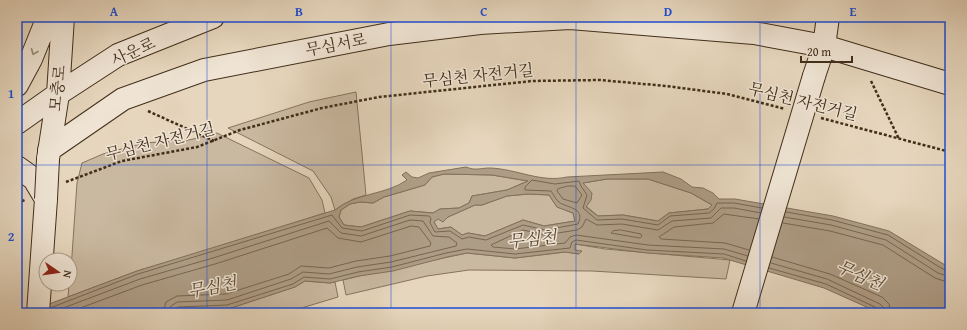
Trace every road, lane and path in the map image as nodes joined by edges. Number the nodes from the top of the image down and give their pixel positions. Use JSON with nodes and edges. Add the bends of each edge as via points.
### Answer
{"nodes":[{"id":1,"x":48,"y":17,"type":"edge"},
{"id":2,"x":63,"y":17,"type":"edge"},
{"id":3,"x":213,"y":17,"type":"edge"},
{"id":4,"x":828,"y":17,"type":"edge"},
{"id":5,"x":824,"y":46,"type":"junction"},
{"id":6,"x":859,"y":56,"type":"junction"},
{"id":7,"x":950,"y":84,"type":"edge"},
{"id":8,"x":17,"y":85,"type":"edge"},
{"id":9,"x":58,"y":94,"type":"junction"},
{"id":10,"x":123,"y":99,"type":"junction"},
{"id":11,"x":787,"y":109,"type":"dead end"},
{"id":12,"x":817,"y":117,"type":"dead end"},
{"id":13,"x":17,"y":123,"type":"edge"},
{"id":14,"x":900,"y":139,"type":"junction"},
{"id":15,"x":215,"y":141,"type":"junction"},
{"id":16,"x":950,"y":152,"type":"edge"},
{"id":17,"x":49,"y":155,"type":"junction"},
{"id":18,"x":17,"y":167,"type":"edge"},
{"id":19,"x":62,"y":184,"type":"dead end"},
{"id":20,"x":36,"y":199,"type":"junction"},
{"id":21,"x":17,"y":203,"type":"edge"},
{"id":22,"x":38,"y":313,"type":"edge"},
{"id":23,"x":743,"y":313,"type":"edge"}],
"edges":[{"from":1,"to":8,"type":"street","one_way":true},
{"from":2,"to":9,"type":"street","name":"모충로"},
{"from":3,"to":9,"type":"street","name":"사운로","via":[[118,55]]},
{"from":4,"to":5,"type":"street"},
{"from":5,"to":6,"type":"street","name":"무심서로"},
{"from":5,"to":10,"type":"street","name":"무심서로","via":[[754,33],[570,18],[480,23],[389,34],[204,70]]},
{"from":5,"to":23,"type":"street","bridge":true},
{"from":6,"to":7,"type":"street","name":"무심서로"},
{"from":6,"to":14,"type":"path"},
{"from":9,"to":13,"type":"street"},
{"from":9,"to":17,"type":"street","name":"모충로"},
{"from":10,"to":15,"type":"path"},
{"from":10,"to":17,"type":"street","name":"무심서로"},
{"from":11,"to":15,"type":"path","name":"무심천 자전거길","via":[[728,94],[666,86],[600,80],[532,81],[379,98],[329,107],[240,130]]},
{"from":12,"to":14,"type":"path","name":"무심천 자전거길"},
{"from":14,"to":16,"type":"path","name":"무심천 자전거길"},
{"from":15,"to":19,"type":"path","name":"무심천 자전거길","via":[[177,152],[122,161]]},
{"from":17,"to":20,"type":"street","name":"모충로","bridge":true},
{"from":18,"to":20,"type":"street","via":[[34,179]]},
{"from":20,"to":21,"type":"path"},
{"from":20,"to":22,"type":"street","name":"모충로"}]}
